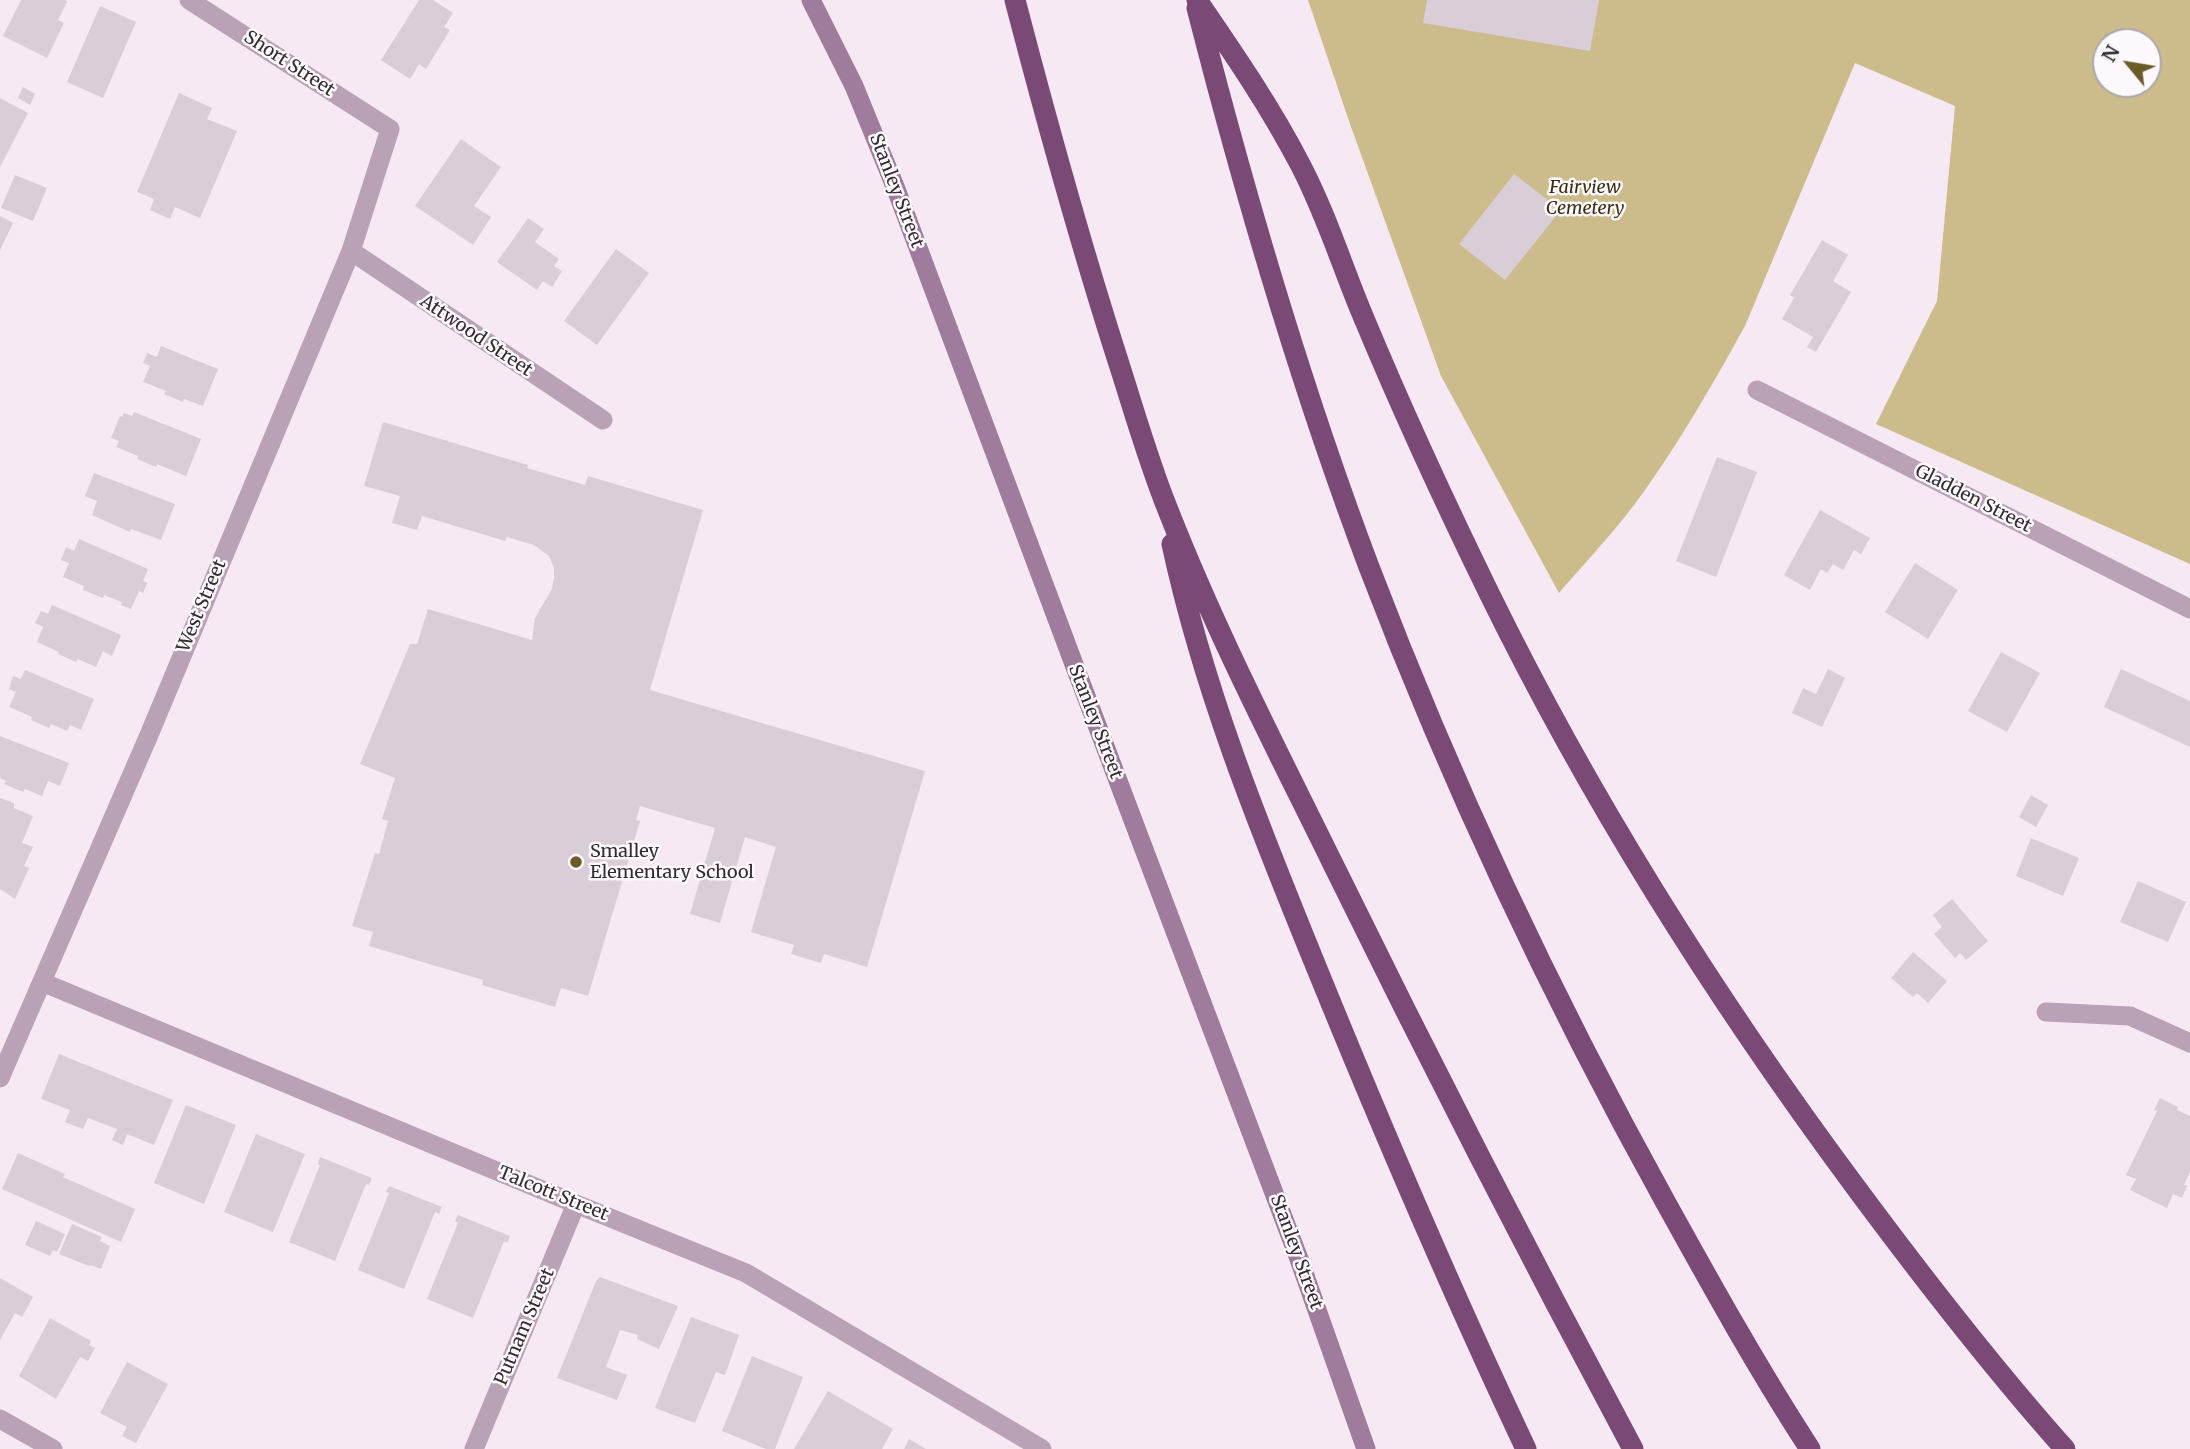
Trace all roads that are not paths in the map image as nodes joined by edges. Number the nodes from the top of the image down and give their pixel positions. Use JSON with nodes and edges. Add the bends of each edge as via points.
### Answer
{"nodes":[{"id":1,"x":189,"y":0,"type":"edge"},
{"id":2,"x":811,"y":0,"type":"edge"},
{"id":3,"x":1015,"y":0,"type":"edge"},
{"id":4,"x":1196,"y":0,"type":"edge"},
{"id":5,"x":390,"y":129,"type":"joint"},
{"id":6,"x":351,"y":251,"type":"junction"},
{"id":7,"x":1757,"y":390,"type":"dead end"},
{"id":8,"x":603,"y":421,"type":"dead end"},
{"id":9,"x":1161,"y":491,"type":"junction"},
{"id":10,"x":2190,"y":609,"type":"edge"},
{"id":11,"x":42,"y":982,"type":"junction"},
{"id":12,"x":2046,"y":1012,"type":"dead end"},
{"id":13,"x":2190,"y":1043,"type":"edge"},
{"id":14,"x":0,"y":1078,"type":"edge"},
{"id":15,"x":576,"y":1204,"type":"junction"},
{"id":16,"x":0,"y":1419,"type":"edge"},
{"id":17,"x":1809,"y":1448,"type":"edge"},
{"id":18,"x":53,"y":1449,"type":"edge"},
{"id":19,"x":474,"y":1449,"type":"edge"},
{"id":20,"x":1042,"y":1449,"type":"edge"},
{"id":21,"x":1366,"y":1449,"type":"edge"},
{"id":22,"x":1526,"y":1449,"type":"edge"},
{"id":23,"x":1633,"y":1449,"type":"edge"},
{"id":24,"x":2065,"y":1449,"type":"edge"}],
"edges":[{"from":1,"to":5,"type":"street","name":"Short Street"},
{"from":2,"to":21,"type":"main road","name":"Stanley Street","via":[[849,75],[896,189]]},
{"from":3,"to":9,"type":"highway","via":[[1107,326]]},
{"from":4,"to":17,"type":"highway","via":[[1237,164],[1290,335],[1367,563],[1420,694],[1583,1048],[1708,1279]]},
{"from":4,"to":24,"type":"highway","via":[[1253,83],[1300,164],[1401,404],[1490,595],[1643,873],[1746,1034],[1821,1140],[1936,1294]]},
{"from":5,"to":6,"type":"street","name":"West Street"},
{"from":6,"to":8,"type":"street","name":"Attwood Street"},
{"from":6,"to":11,"type":"street","name":"West Street"},
{"from":7,"to":10,"type":"street","name":"Gladden Street"},
{"from":9,"to":22,"type":"highway","via":[[1194,634],[1249,798],[1376,1112]]},
{"from":9,"to":23,"type":"highway","via":[[1215,619],[1357,912]]},
{"from":11,"to":14,"type":"street","name":"West Street"},
{"from":11,"to":15,"type":"street","name":"Talcott Street"},
{"from":12,"to":13,"type":"street","via":[[2130,1016]]},
{"from":15,"to":19,"type":"street","name":"Putnam Street"},
{"from":15,"to":20,"type":"street","name":"Talcott Street","via":[[746,1273]]},
{"from":16,"to":18,"type":"street"}]}
